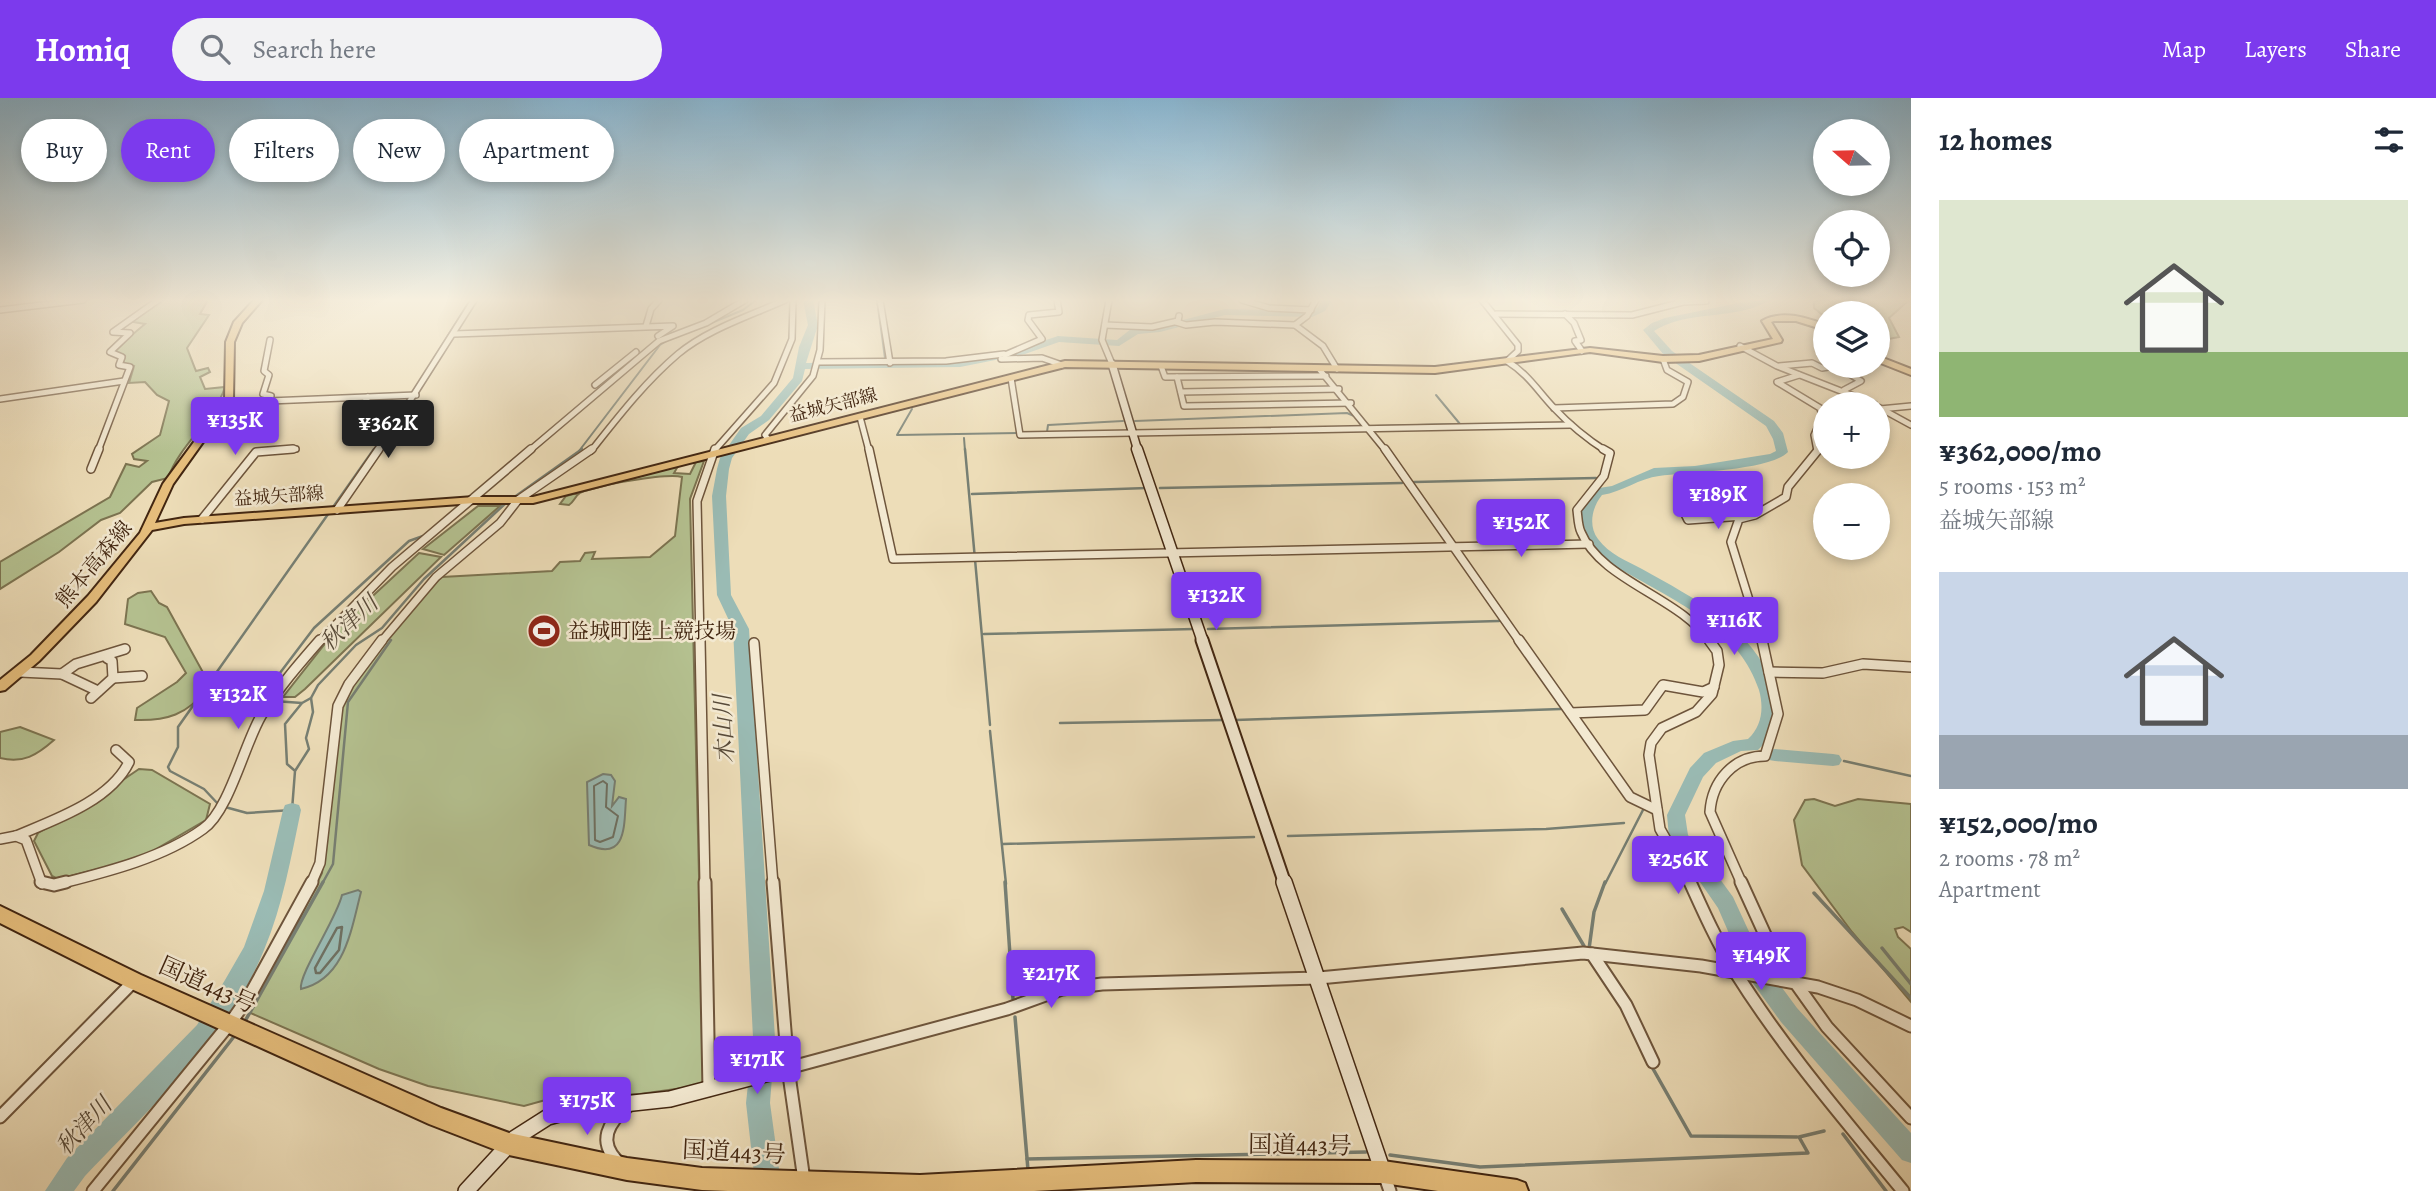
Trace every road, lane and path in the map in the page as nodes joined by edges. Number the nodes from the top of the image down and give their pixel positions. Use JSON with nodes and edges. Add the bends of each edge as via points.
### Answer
{"nodes":[{"id":1,"x":111,"y":351,"type":"edge"},
{"id":2,"x":230,"y":351,"type":"edge"},
{"id":3,"x":268,"y":351,"type":"edge"},
{"id":4,"x":443,"y":351,"type":"edge"},
{"id":5,"x":640,"y":351,"type":"edge"},
{"id":6,"x":647,"y":351,"type":"edge"},
{"id":7,"x":684,"y":351,"type":"edge"},
{"id":8,"x":787,"y":351,"type":"edge"},
{"id":9,"x":818,"y":351,"type":"edge"},
{"id":10,"x":888,"y":351,"type":"edge"},
{"id":11,"x":1018,"y":351,"type":"edge"},
{"id":12,"x":1106,"y":351,"type":"edge"},
{"id":13,"x":1326,"y":351,"type":"edge"},
{"id":14,"x":1518,"y":351,"type":"edge"},
{"id":15,"x":1582,"y":351,"type":"joint"},
{"id":16,"x":1723,"y":351,"type":"edge"},
{"id":17,"x":1749,"y":351,"type":"edge"},
{"id":18,"x":1006,"y":356,"type":"junction"},
{"id":19,"x":1699,"y":358,"type":"joint"},
{"id":20,"x":1667,"y":359,"type":"junction"},
{"id":21,"x":1507,"y":361,"type":"junction"},
{"id":22,"x":890,"y":363,"type":"junction"},
{"id":23,"x":817,"y":364,"type":"junction"},
{"id":24,"x":1112,"y":364,"type":"junction"},
{"id":25,"x":1813,"y":364,"type":"edge"},
{"id":26,"x":1890,"y":364,"type":"edge"},
{"id":27,"x":943,"y":365,"type":"dead end"},
{"id":28,"x":1062,"y":365,"type":"junction"},
{"id":29,"x":1161,"y":366,"type":"junction"},
{"id":30,"x":1777,"y":366,"type":"junction"},
{"id":31,"x":1337,"y":369,"type":"junction"},
{"id":32,"x":1323,"y":372,"type":"junction"},
{"id":33,"x":1911,"y":372,"type":"edge"},
{"id":34,"x":1799,"y":375,"type":"junction"},
{"id":35,"x":1177,"y":377,"type":"junction"},
{"id":36,"x":1253,"y":377,"type":"junction"},
{"id":37,"x":1011,"y":378,"type":"junction"},
{"id":38,"x":1856,"y":378,"type":"edge"},
{"id":39,"x":124,"y":381,"type":"junction"},
{"id":40,"x":595,"y":385,"type":"dead end"},
{"id":41,"x":1339,"y":389,"type":"junction"},
{"id":42,"x":1844,"y":390,"type":"junction"},
{"id":43,"x":1260,"y":391,"type":"junction"},
{"id":44,"x":1181,"y":392,"type":"junction"},
{"id":45,"x":1848,"y":392,"type":"edge"},
{"id":46,"x":416,"y":395,"type":"junction"},
{"id":47,"x":385,"y":396,"type":"junction"},
{"id":48,"x":368,"y":397,"type":"junction"},
{"id":49,"x":0,"y":399,"type":"edge"},
{"id":50,"x":380,"y":403,"type":"dead end"},
{"id":51,"x":1351,"y":403,"type":"junction"},
{"id":52,"x":1267,"y":405,"type":"junction"},
{"id":53,"x":1911,"y":406,"type":"edge"},
{"id":54,"x":1890,"y":407,"type":"edge"},
{"id":55,"x":1554,"y":408,"type":"junction"},
{"id":56,"x":360,"y":409,"type":"dead end"},
{"id":57,"x":1890,"y":414,"type":"edge"},
{"id":58,"x":860,"y":417,"type":"junction"},
{"id":59,"x":1910,"y":424,"type":"edge"},
{"id":60,"x":1571,"y":425,"type":"junction"},
{"id":61,"x":1370,"y":428,"type":"junction"},
{"id":62,"x":1132,"y":432,"type":"junction"},
{"id":63,"x":768,"y":439,"type":"junction"},
{"id":64,"x":296,"y":449,"type":"dead end"},
{"id":65,"x":711,"y":454,"type":"junction"},
{"id":66,"x":91,"y":469,"type":"dead end"},
{"id":67,"x":478,"y":500,"type":"junction"},
{"id":68,"x":516,"y":500,"type":"junction"},
{"id":69,"x":1679,"y":504,"type":"dead end"},
{"id":70,"x":337,"y":510,"type":"junction"},
{"id":71,"x":1746,"y":516,"type":"junction"},
{"id":72,"x":202,"y":519,"type":"junction"},
{"id":73,"x":149,"y":527,"type":"junction"},
{"id":74,"x":1589,"y":544,"type":"junction"},
{"id":75,"x":1453,"y":546,"type":"junction"},
{"id":76,"x":1172,"y":552,"type":"junction"},
{"id":77,"x":754,"y":643,"type":"dead end"},
{"id":78,"x":125,"y":649,"type":"dead end"},
{"id":79,"x":107,"y":658,"type":"junction"},
{"id":80,"x":1911,"y":667,"type":"edge"},
{"id":81,"x":20,"y":672,"type":"junction"},
{"id":82,"x":1769,"y":672,"type":"junction"},
{"id":83,"x":62,"y":674,"type":"junction"},
{"id":84,"x":142,"y":676,"type":"dead end"},
{"id":85,"x":113,"y":678,"type":"junction"},
{"id":86,"x":1714,"y":687,"type":"junction"},
{"id":87,"x":0,"y":688,"type":"edge"},
{"id":88,"x":1571,"y":713,"type":"junction"},
{"id":89,"x":116,"y":750,"type":"dead end"},
{"id":90,"x":1657,"y":810,"type":"junction"},
{"id":91,"x":16,"y":836,"type":"junction"},
{"id":92,"x":0,"y":839,"type":"edge"},
{"id":93,"x":0,"y":914,"type":"edge"},
{"id":94,"x":1592,"y":954,"type":"junction"},
{"id":95,"x":1738,"y":972,"type":"junction"},
{"id":96,"x":1319,"y":978,"type":"junction"},
{"id":97,"x":134,"y":981,"type":"junction"},
{"id":98,"x":1790,"y":982,"type":"junction"},
{"id":99,"x":237,"y":1026,"type":"junction"},
{"id":100,"x":1911,"y":1026,"type":"edge"},
{"id":101,"x":1653,"y":1062,"type":"dead end"},
{"id":102,"x":788,"y":1068,"type":"junction"},
{"id":103,"x":713,"y":1089,"type":"junction"},
{"id":104,"x":629,"y":1105,"type":"junction"},
{"id":105,"x":1910,"y":1116,"type":"edge"},
{"id":106,"x":0,"y":1117,"type":"edge"},
{"id":107,"x":509,"y":1144,"type":"junction"},
{"id":108,"x":627,"y":1169,"type":"junction"},
{"id":109,"x":804,"y":1182,"type":"junction"},
{"id":110,"x":1387,"y":1182,"type":"edge"},
{"id":111,"x":706,"y":1183,"type":"edge"},
{"id":112,"x":93,"y":1191,"type":"edge"},
{"id":113,"x":466,"y":1191,"type":"edge"},
{"id":114,"x":1517,"y":1191,"type":"edge"},
{"id":115,"x":1903,"y":1191,"type":"edge"}],
"edges":[{"from":1,"to":39,"type":"street","via":[[122,357],[118,365],[130,367]]},
{"from":2,"to":73,"type":"main road","name":"熊本高森線","via":[[229,400],[168,484]]},
{"from":3,"to":48,"type":"street","via":[[264,371],[269,375],[263,394],[271,396],[270,401]]},
{"from":4,"to":46,"type":"street"},
{"from":5,"to":40,"type":"street"},
{"from":6,"to":67,"type":"street","via":[[559,422]]},
{"from":7,"to":68,"type":"street","via":[[626,407],[591,451]]},
{"from":8,"to":65,"type":"street","via":[[774,383]]},
{"from":9,"to":23,"type":"street"},
{"from":10,"to":22,"type":"street"},
{"from":11,"to":18,"type":"street"},
{"from":12,"to":24,"type":"street"},
{"from":13,"to":31,"type":"street"},
{"from":14,"to":21,"type":"street"},
{"from":15,"to":20,"type":"main road","name":"益城矢部線"},
{"from":15,"to":21,"type":"main road","name":"益城矢部線"},
{"from":16,"to":19,"type":"main road","name":"益城矢部線"},
{"from":17,"to":30,"type":"street"},
{"from":18,"to":22,"type":"street"},
{"from":18,"to":27,"type":"street"},
{"from":18,"to":28,"type":"street"},
{"from":19,"to":20,"type":"main road","name":"益城矢部線"},
{"from":20,"to":55,"type":"street","via":[[1667,370],[1688,382],[1684,397],[1673,404]]},
{"from":21,"to":31,"type":"main road","name":"益城矢部線","via":[[1435,370]]},
{"from":21,"to":55,"type":"street","via":[[1525,372]]},
{"from":22,"to":23,"type":"street"},
{"from":23,"to":63,"type":"street","via":[[808,385],[765,435]]},
{"from":24,"to":28,"type":"main road","name":"益城矢部線"},
{"from":24,"to":29,"type":"main road","name":"益城矢部線"},
{"from":24,"to":62,"type":"street"},
{"from":25,"to":30,"type":"street"},
{"from":26,"to":33,"type":"main road"},
{"from":28,"to":37,"type":"main road","name":"益城矢部線"},
{"from":29,"to":32,"type":"main road","name":"益城矢部線"},
{"from":29,"to":35,"type":"street","via":[[1165,377]]},
{"from":30,"to":34,"type":"street"},
{"from":31,"to":32,"type":"main road","name":"益城矢部線"},
{"from":32,"to":36,"type":"street"},
{"from":32,"to":41,"type":"street"},
{"from":34,"to":42,"type":"street"},
{"from":34,"to":71,"type":"street","via":[[1777,382],[1820,408],[1822,417],[1814,435],[1819,449],[1788,487],[1786,497]]},
{"from":35,"to":36,"type":"street"},
{"from":35,"to":44,"type":"street"},
{"from":36,"to":43,"type":"street"},
{"from":37,"to":58,"type":"main road","name":"益城矢部線"},
{"from":37,"to":62,"type":"street","via":[[1020,435]]},
{"from":38,"to":42,"type":"street","via":[[1861,381]]},
{"from":39,"to":49,"type":"street"},
{"from":39,"to":66,"type":"street"},
{"from":41,"to":43,"type":"street"},
{"from":41,"to":51,"type":"street"},
{"from":42,"to":45,"type":"street"},
{"from":43,"to":44,"type":"street"},
{"from":43,"to":52,"type":"street"},
{"from":44,"to":52,"type":"street","via":[[1184,406]]},
{"from":46,"to":47,"type":"street"},
{"from":46,"to":70,"type":"street"},
{"from":47,"to":48,"type":"street"},
{"from":47,"to":50,"type":"street"},
{"from":48,"to":56,"type":"street"},
{"from":51,"to":52,"type":"street"},
{"from":51,"to":61,"type":"street"},
{"from":53,"to":54,"type":"street"},
{"from":55,"to":60,"type":"street"},
{"from":57,"to":59,"type":"street"},
{"from":58,"to":63,"type":"main road","name":"益城矢部線"},
{"from":58,"to":76,"type":"street","via":[[893,559]]},
{"from":60,"to":61,"type":"street"},
{"from":60,"to":74,"type":"street","via":[[1610,453],[1602,481],[1577,510],[1578,529]]},
{"from":61,"to":62,"type":"street"},
{"from":61,"to":75,"type":"street"},
{"from":62,"to":76,"type":"street"},
{"from":63,"to":65,"type":"main road","name":"益城矢部線"},
{"from":64,"to":72,"type":"street","via":[[256,452]]},
{"from":65,"to":68,"type":"main road","name":"益城矢部線","via":[[533,500]]},
{"from":65,"to":103,"type":"street","via":[[697,501]]},
{"from":67,"to":68,"type":"main road","name":"益城矢部線"},
{"from":67,"to":70,"type":"main road","name":"益城矢部線"},
{"from":67,"to":91,"type":"street","via":[[392,567],[285,681],[260,718],[217,815],[204,829],[127,867],[54,885],[42,884],[26,840]]},
{"from":68,"to":99,"type":"street","via":[[500,523],[436,577],[349,684],[338,706],[320,863]]},
{"from":69,"to":71,"type":"street","via":[[1688,520]]},
{"from":70,"to":72,"type":"main road","name":"益城矢部線"},
{"from":71,"to":82,"type":"street","via":[[1739,519],[1731,542],[1756,614]]},
{"from":72,"to":73,"type":"main road","name":"益城矢部線"},
{"from":73,"to":81,"type":"main road","name":"熊本高森線","via":[[126,561]]},
{"from":74,"to":75,"type":"street"},
{"from":74,"to":86,"type":"street","via":[[1700,630],[1720,661]]},
{"from":75,"to":76,"type":"street"},
{"from":75,"to":88,"type":"street"},
{"from":76,"to":96,"type":"street"},
{"from":77,"to":102,"type":"street"},
{"from":78,"to":79,"type":"street"},
{"from":79,"to":83,"type":"street","via":[[85,660]]},
{"from":79,"to":85,"type":"street","via":[[112,661]]},
{"from":80,"to":82,"type":"street","via":[[1863,664],[1824,673]]},
{"from":81,"to":83,"type":"street"},
{"from":81,"to":87,"type":"main road","name":"熊本高森線"},
{"from":82,"to":98,"type":"street","via":[[1778,714],[1765,756],[1749,756],[1730,768],[1710,802],[1710,812]]},
{"from":83,"to":85,"type":"street","via":[[94,694]]},
{"from":84,"to":85,"type":"street"},
{"from":86,"to":88,"type":"street","via":[[1703,692],[1663,685],[1645,710]]},
{"from":86,"to":90,"type":"street","via":[[1703,706],[1656,732],[1651,740],[1649,760]]},
{"from":88,"to":90,"type":"street","via":[[1630,797]]},
{"from":89,"to":91,"type":"street","via":[[129,762],[121,776],[77,808]]},
{"from":90,"to":95,"type":"street","via":[[1658,824]]},
{"from":91,"to":92,"type":"street"},
{"from":93,"to":97,"type":"highway","name":"国道443号"},
{"from":94,"to":95,"type":"street"},
{"from":94,"to":96,"type":"street"},
{"from":94,"to":101,"type":"street","via":[[1626,1005]]},
{"from":95,"to":98,"type":"street"},
{"from":95,"to":115,"type":"street","via":[[1789,1049]]},
{"from":96,"to":102,"type":"street","via":[[1062,989],[1007,1009]]},
{"from":96,"to":110,"type":"street"},
{"from":97,"to":99,"type":"highway","name":"国道443号"},
{"from":97,"to":106,"type":"street"},
{"from":98,"to":100,"type":"street","via":[[1834,992]]},
{"from":98,"to":105,"type":"street"},
{"from":99,"to":107,"type":"highway","name":"国道443号","via":[[354,1083]]},
{"from":99,"to":112,"type":"street"},
{"from":102,"to":103,"type":"street"},
{"from":102,"to":109,"type":"street"},
{"from":103,"to":104,"type":"street"},
{"from":104,"to":107,"type":"street","via":[[564,1110],[533,1124]]},
{"from":104,"to":108,"type":"street","via":[[608,1125],[604,1138],[605,1147]]},
{"from":107,"to":108,"type":"highway","name":"国道443号"},
{"from":107,"to":113,"type":"street"},
{"from":108,"to":111,"type":"highway","name":"国道443号"},
{"from":109,"to":110,"type":"highway","name":"国道443号","via":[[920,1186],[1258,1170]]},
{"from":109,"to":111,"type":"highway","name":"国道443号"},
{"from":110,"to":114,"type":"highway","name":"国道443号"}]}
